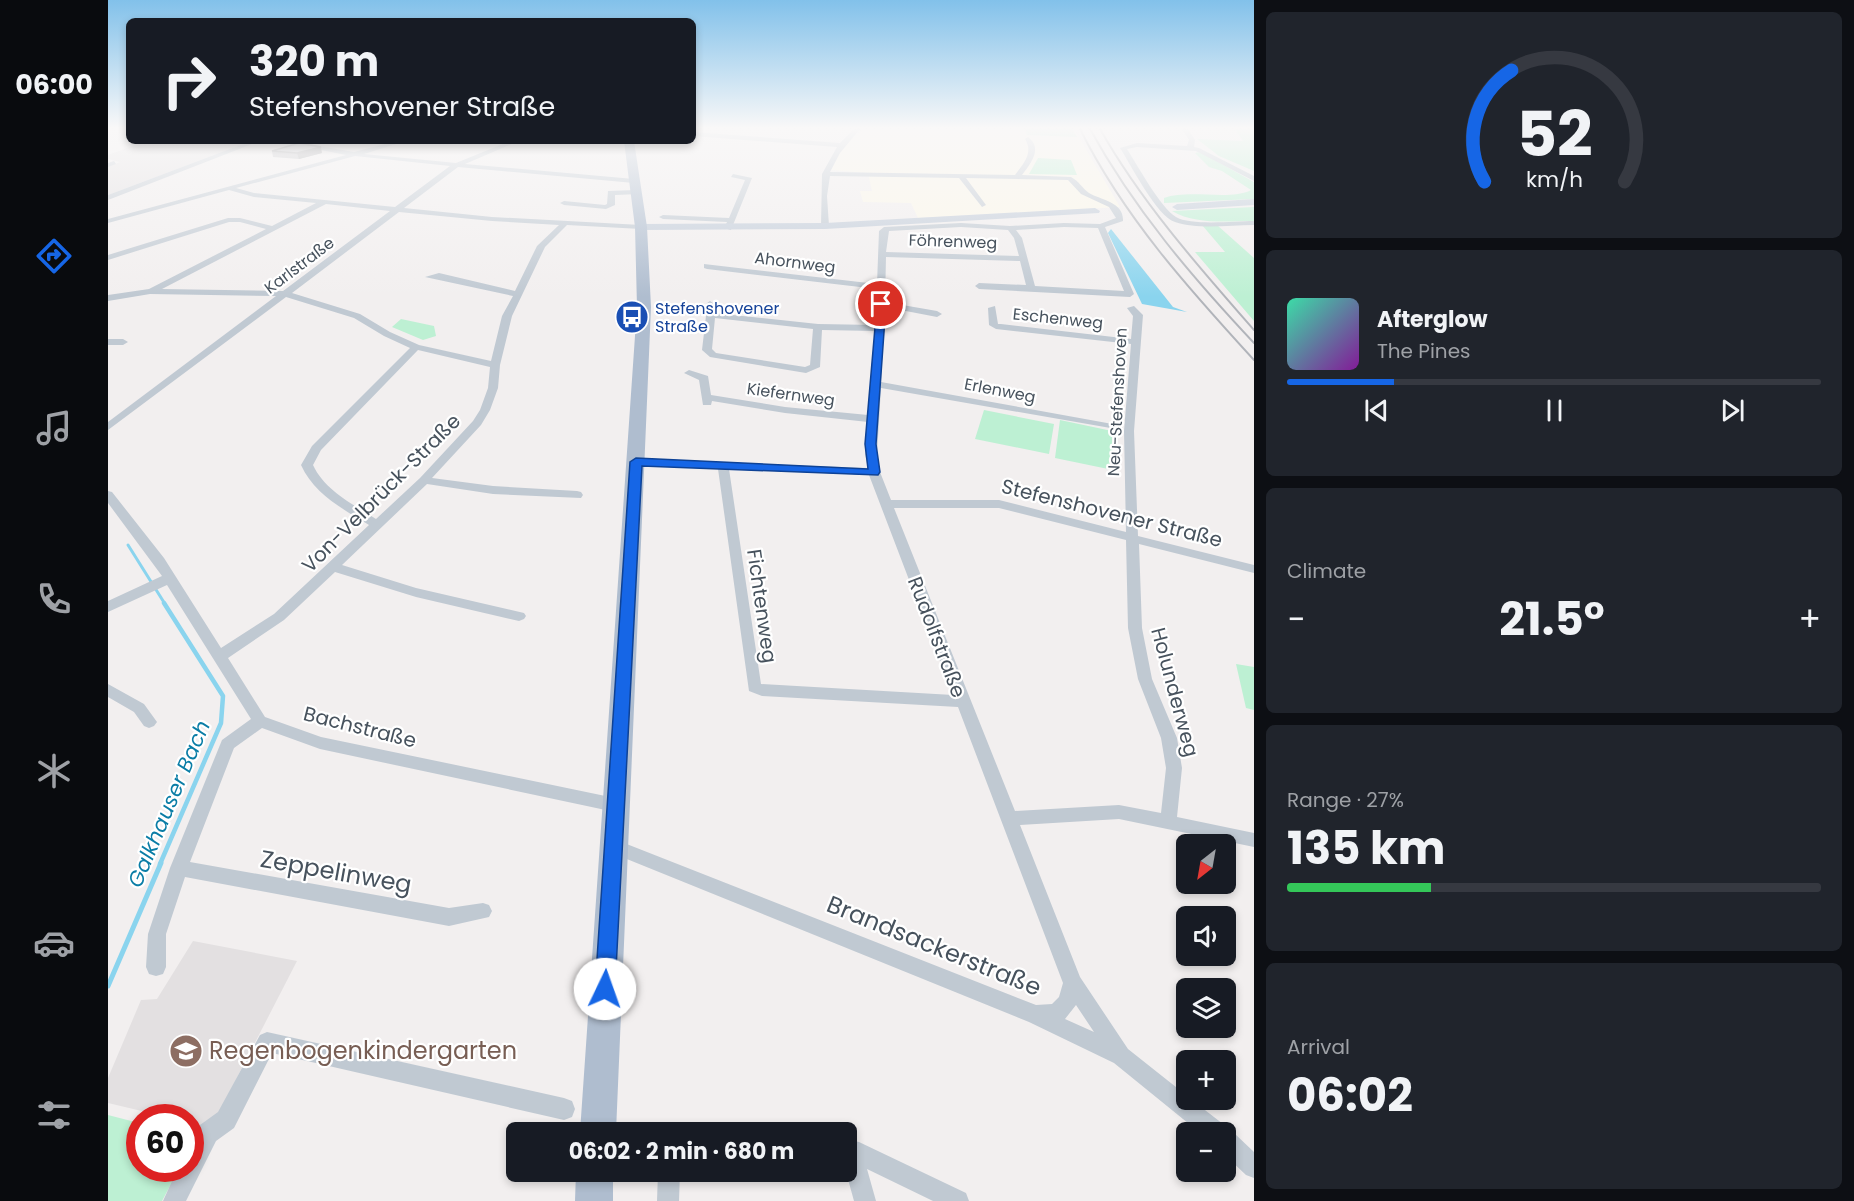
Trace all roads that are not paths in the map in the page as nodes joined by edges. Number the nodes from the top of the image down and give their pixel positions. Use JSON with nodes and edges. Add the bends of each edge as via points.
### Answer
{"nodes":[{"id":1,"x":152,"y":185,"type":"edge"},
{"id":2,"x":240,"y":185,"type":"joint"},
{"id":3,"x":429,"y":185,"type":"edge"},
{"id":4,"x":627,"y":185,"type":"edge"},
{"id":5,"x":746,"y":185,"type":"edge"},
{"id":6,"x":822,"y":185,"type":"edge"},
{"id":7,"x":968,"y":185,"type":"edge"},
{"id":8,"x":1078,"y":185,"type":"edge"},
{"id":9,"x":1149,"y":185,"type":"edge"},
{"id":10,"x":635,"y":186,"type":"junction"},
{"id":11,"x":229,"y":188,"type":"junction"},
{"id":12,"x":254,"y":195,"type":"junction"},
{"id":13,"x":1254,"y":202,"type":"edge"},
{"id":14,"x":109,"y":203,"type":"edge"},
{"id":15,"x":323,"y":203,"type":"junction"},
{"id":16,"x":564,"y":203,"type":"dead end"},
{"id":17,"x":982,"y":205,"type":"dead end"},
{"id":18,"x":1177,"y":207,"type":"dead end"},
{"id":19,"x":120,"y":210,"type":"dead end"},
{"id":20,"x":395,"y":211,"type":"junction"},
{"id":21,"x":1095,"y":212,"type":"dead end"},
{"id":22,"x":128,"y":215,"type":"junction"},
{"id":23,"x":663,"y":217,"type":"dead end"},
{"id":24,"x":108,"y":221,"type":"edge"},
{"id":25,"x":1254,"y":223,"type":"edge"},
{"id":26,"x":564,"y":224,"type":"junction"},
{"id":27,"x":730,"y":224,"type":"junction"},
{"id":28,"x":825,"y":226,"type":"junction"},
{"id":29,"x":1101,"y":226,"type":"junction"},
{"id":30,"x":641,"y":227,"type":"junction"},
{"id":31,"x":1010,"y":228,"type":"junction"},
{"id":32,"x":273,"y":229,"type":"junction"},
{"id":33,"x":882,"y":254,"type":"junction"},
{"id":34,"x":108,"y":258,"type":"edge"},
{"id":35,"x":1023,"y":259,"type":"junction"},
{"id":36,"x":707,"y":266,"type":"dead end"},
{"id":37,"x":429,"y":277,"type":"dead end"},
{"id":38,"x":880,"y":282,"type":"junction"},
{"id":39,"x":979,"y":286,"type":"dead end"},
{"id":40,"x":1031,"y":288,"type":"junction"},
{"id":41,"x":150,"y":291,"type":"junction"},
{"id":42,"x":286,"y":294,"type":"junction"},
{"id":43,"x":517,"y":294,"type":"junction"},
{"id":44,"x":108,"y":298,"type":"edge"},
{"id":45,"x":711,"y":304,"type":"dead end"},
{"id":46,"x":881,"y":304,"type":"junction"},
{"id":47,"x":992,"y":308,"type":"dead end"},
{"id":48,"x":1131,"y":308,"type":"dead end"},
{"id":49,"x":937,"y":314,"type":"dead end"},
{"id":50,"x":711,"y":315,"type":"junction"},
{"id":51,"x":818,"y":327,"type":"junction"},
{"id":52,"x":880,"y":328,"type":"junction"},
{"id":53,"x":108,"y":342,"type":"edge"},
{"id":54,"x":123,"y":342,"type":"dead end"},
{"id":55,"x":1135,"y":342,"type":"junction"},
{"id":56,"x":416,"y":347,"type":"junction"},
{"id":57,"x":495,"y":365,"type":"junction"},
{"id":58,"x":689,"y":372,"type":"dead end"},
{"id":59,"x":875,"y":384,"type":"junction"},
{"id":60,"x":872,"y":419,"type":"junction"},
{"id":61,"x":108,"y":427,"type":"edge"},
{"id":62,"x":1118,"y":428,"type":"dead end"},
{"id":63,"x":636,"y":462,"type":"junction"},
{"id":64,"x":723,"y":466,"type":"junction"},
{"id":65,"x":874,"y":472,"type":"junction"},
{"id":66,"x":424,"y":480,"type":"junction"},
{"id":67,"x":108,"y":495,"type":"edge"},
{"id":68,"x":577,"y":495,"type":"dead end"},
{"id":69,"x":887,"y":504,"type":"junction"},
{"id":70,"x":376,"y":524,"type":"junction"},
{"id":71,"x":1132,"y":536,"type":"junction"},
{"id":72,"x":334,"y":567,"type":"junction"},
{"id":73,"x":1254,"y":569,"type":"edge"},
{"id":74,"x":170,"y":578,"type":"junction"},
{"id":75,"x":108,"y":607,"type":"edge"},
{"id":76,"x":519,"y":616,"type":"dead end"},
{"id":77,"x":219,"y":657,"type":"junction"},
{"id":78,"x":108,"y":690,"type":"edge"},
{"id":79,"x":962,"y":701,"type":"junction"},
{"id":80,"x":260,"y":721,"type":"junction"},
{"id":81,"x":149,"y":722,"type":"dead end"},
{"id":82,"x":615,"y":805,"type":"junction"},
{"id":83,"x":1009,"y":819,"type":"junction"},
{"id":84,"x":1168,"y":822,"type":"junction"},
{"id":85,"x":1254,"y":840,"type":"edge"},
{"id":86,"x":613,"y":846,"type":"junction"},
{"id":87,"x":179,"y":868,"type":"junction"},
{"id":88,"x":483,"y":911,"type":"dead end"},
{"id":89,"x":156,"y":967,"type":"dead end"},
{"id":90,"x":1073,"y":983,"type":"junction"},
{"id":91,"x":1035,"y":1015,"type":"junction"},
{"id":92,"x":1121,"y":1056,"type":"junction"},
{"id":93,"x":564,"y":1109,"type":"dead end"},
{"id":94,"x":599,"y":1122,"type":"edge"},
{"id":95,"x":1203,"y":1122,"type":"edge"},
{"id":96,"x":204,"y":1141,"type":"edge"},
{"id":97,"x":1236,"y":1150,"type":"edge"},
{"id":98,"x":857,"y":1154,"type":"edge"},
{"id":99,"x":1254,"y":1167,"type":"edge"},
{"id":100,"x":857,"y":1176,"type":"edge"},
{"id":101,"x":183,"y":1182,"type":"edge"},
{"id":102,"x":595,"y":1182,"type":"edge"},
{"id":103,"x":669,"y":1182,"type":"edge"},
{"id":104,"x":174,"y":1201,"type":"edge"},
{"id":105,"x":594,"y":1201,"type":"edge"},
{"id":106,"x":668,"y":1201,"type":"edge"},
{"id":107,"x":865,"y":1201,"type":"edge"},
{"id":108,"x":958,"y":1201,"type":"edge"}],
"edges":[{"from":1,"to":14,"type":"street"},
{"from":2,"to":11,"type":"street"},
{"from":2,"to":12,"type":"street"},
{"from":3,"to":20,"type":"street","name":"Karlstraße"},
{"from":4,"to":10,"type":"street"},
{"from":5,"to":27,"type":"street"},
{"from":6,"to":28,"type":"street"},
{"from":7,"to":17,"type":"street"},
{"from":8,"to":29,"type":"street","via":[[1084,193],[1111,204],[1119,214],[1120,219]]},
{"from":9,"to":25,"type":"street","via":[[1164,211],[1180,222]]},
{"from":10,"to":16,"type":"street","via":[[611,193],[611,205],[606,207]]},
{"from":10,"to":30,"type":"main road"},
{"from":11,"to":12,"type":"street"},
{"from":11,"to":22,"type":"street"},
{"from":12,"to":15,"type":"street"},
{"from":13,"to":18,"type":"main road"},
{"from":15,"to":20,"type":"street"},
{"from":15,"to":32,"type":"street"},
{"from":19,"to":22,"type":"street"},
{"from":20,"to":26,"type":"street"},
{"from":20,"to":42,"type":"street","name":"Karlstraße"},
{"from":21,"to":28,"type":"main road"},
{"from":22,"to":24,"type":"street"},
{"from":23,"to":27,"type":"street"},
{"from":26,"to":30,"type":"street"},
{"from":26,"to":43,"type":"street","name":"Von-Velbrück-Straße","via":[[541,246]]},
{"from":27,"to":28,"type":"main road"},
{"from":27,"to":30,"type":"main road"},
{"from":29,"to":31,"type":"street"},
{"from":29,"to":40,"type":"street","via":[[1130,294]]},
{"from":30,"to":63,"type":"main road","via":[[644,307]]},
{"from":31,"to":33,"type":"street","name":"Rudolfstraße","via":[[961,225],[887,229],[883,231]]},
{"from":31,"to":35,"type":"street","name":"Föhrenweg","via":[[1018,238]]},
{"from":32,"to":34,"type":"street","via":[[228,220]]},
{"from":32,"to":41,"type":"street"},
{"from":33,"to":35,"type":"street","name":"Föhrenweg"},
{"from":33,"to":38,"type":"street","name":"Rudolfstraße"},
{"from":35,"to":40,"type":"street","name":"Föhrenweg"},
{"from":36,"to":38,"type":"street","name":"Ahornweg"},
{"from":37,"to":43,"type":"street"},
{"from":38,"to":46,"type":"street","name":"Rudolfstraße"},
{"from":39,"to":40,"type":"street"},
{"from":41,"to":42,"type":"street"},
{"from":41,"to":44,"type":"street"},
{"from":42,"to":56,"type":"street","via":[[357,315]]},
{"from":42,"to":61,"type":"street","name":"Karlstraße"},
{"from":43,"to":57,"type":"street","name":"Von-Velbrück-Straße","via":[[507,316]]},
{"from":45,"to":50,"type":"street"},
{"from":46,"to":49,"type":"street"},
{"from":46,"to":52,"type":"street","name":"Rudolfstraße"},
{"from":47,"to":55,"type":"street","name":"Eschenweg","via":[[994,325],[999,327]]},
{"from":48,"to":55,"type":"street","name":"Neu-Stefenshoven","via":[[1138,315]]},
{"from":50,"to":51,"type":"street"},
{"from":50,"to":51,"type":"street","via":[[707,350],[713,355],[806,370],[815,367]]},
{"from":51,"to":52,"type":"street"},
{"from":52,"to":59,"type":"street","name":"Rudolfstraße"},
{"from":53,"to":54,"type":"street"},
{"from":55,"to":71,"type":"street","name":"Neu-Stefenshoven","via":[[1129,431]]},
{"from":56,"to":57,"type":"street"},
{"from":56,"to":70,"type":"street","via":[[316,448],[308,465],[310,474],[323,488]]},
{"from":57,"to":66,"type":"street","name":"Von-Velbrück-Straße","via":[[493,388],[477,423]]},
{"from":58,"to":60,"type":"street","name":"Kiefernweg","via":[[704,378],[706,400]]},
{"from":59,"to":60,"type":"street","name":"Rudolfstraße"},
{"from":59,"to":62,"type":"street","name":"Erlenweg"},
{"from":60,"to":65,"type":"street","name":"Rudolfstraße"},
{"from":63,"to":64,"type":"street"},
{"from":63,"to":82,"type":"main road"},
{"from":64,"to":65,"type":"street"},
{"from":64,"to":79,"type":"street","name":"Fichtenweg","via":[[754,687]]},
{"from":65,"to":69,"type":"street","name":"Rudolfstraße"},
{"from":66,"to":68,"type":"street","via":[[493,490]]},
{"from":66,"to":70,"type":"street","name":"Von-Velbrück-Straße"},
{"from":67,"to":74,"type":"street"},
{"from":69,"to":71,"type":"street","name":"Stefenshovener Straße","via":[[999,504]]},
{"from":69,"to":79,"type":"street","name":"Rudolfstraße"},
{"from":70,"to":72,"type":"street","name":"Von-Velbrück-Straße"},
{"from":71,"to":73,"type":"street","name":"Stefenshovener Straße"},
{"from":71,"to":84,"type":"street","name":"Holunderweg","via":[[1135,628],[1145,679],[1169,738],[1174,768]]},
{"from":72,"to":76,"type":"street","via":[[428,596],[486,605]]},
{"from":72,"to":77,"type":"street","name":"Von-Velbrück-Straße","via":[[279,617]]},
{"from":74,"to":75,"type":"street"},
{"from":74,"to":77,"type":"street"},
{"from":77,"to":80,"type":"street"},
{"from":78,"to":81,"type":"street","via":[[139,708]]},
{"from":79,"to":83,"type":"street","name":"Rudolfstraße"},
{"from":80,"to":82,"type":"street","name":"Bachstraße","via":[[320,743]]},
{"from":80,"to":87,"type":"street","via":[[228,744]]},
{"from":82,"to":86,"type":"main road"},
{"from":83,"to":84,"type":"street","via":[[1119,812]]},
{"from":83,"to":90,"type":"street","name":"Rudolfstraße"},
{"from":84,"to":85,"type":"street"},
{"from":86,"to":91,"type":"street","name":"Brandsackerstraße"},
{"from":86,"to":94,"type":"main road"},
{"from":87,"to":88,"type":"street","name":"Zeppelinweg","via":[[449,917]]},
{"from":87,"to":89,"type":"street","via":[[157,934]]},
{"from":90,"to":91,"type":"street","via":[[1069,1001],[1062,1009],[1052,1016]]},
{"from":90,"to":92,"type":"street","name":"Rudolfstraße"},
{"from":91,"to":92,"type":"street","name":"Brandsackerstraße"},
{"from":92,"to":95,"type":"street","name":"Brandsackerstraße"},
{"from":93,"to":96,"type":"street","via":[[267,1042],[226,1120]]},
{"from":97,"to":99,"type":"street"},
{"from":98,"to":108,"type":"street"},
{"from":100,"to":107,"type":"street"},
{"from":101,"to":104,"type":"street"},
{"from":102,"to":105,"type":"main road"},
{"from":103,"to":106,"type":"street"}]}
